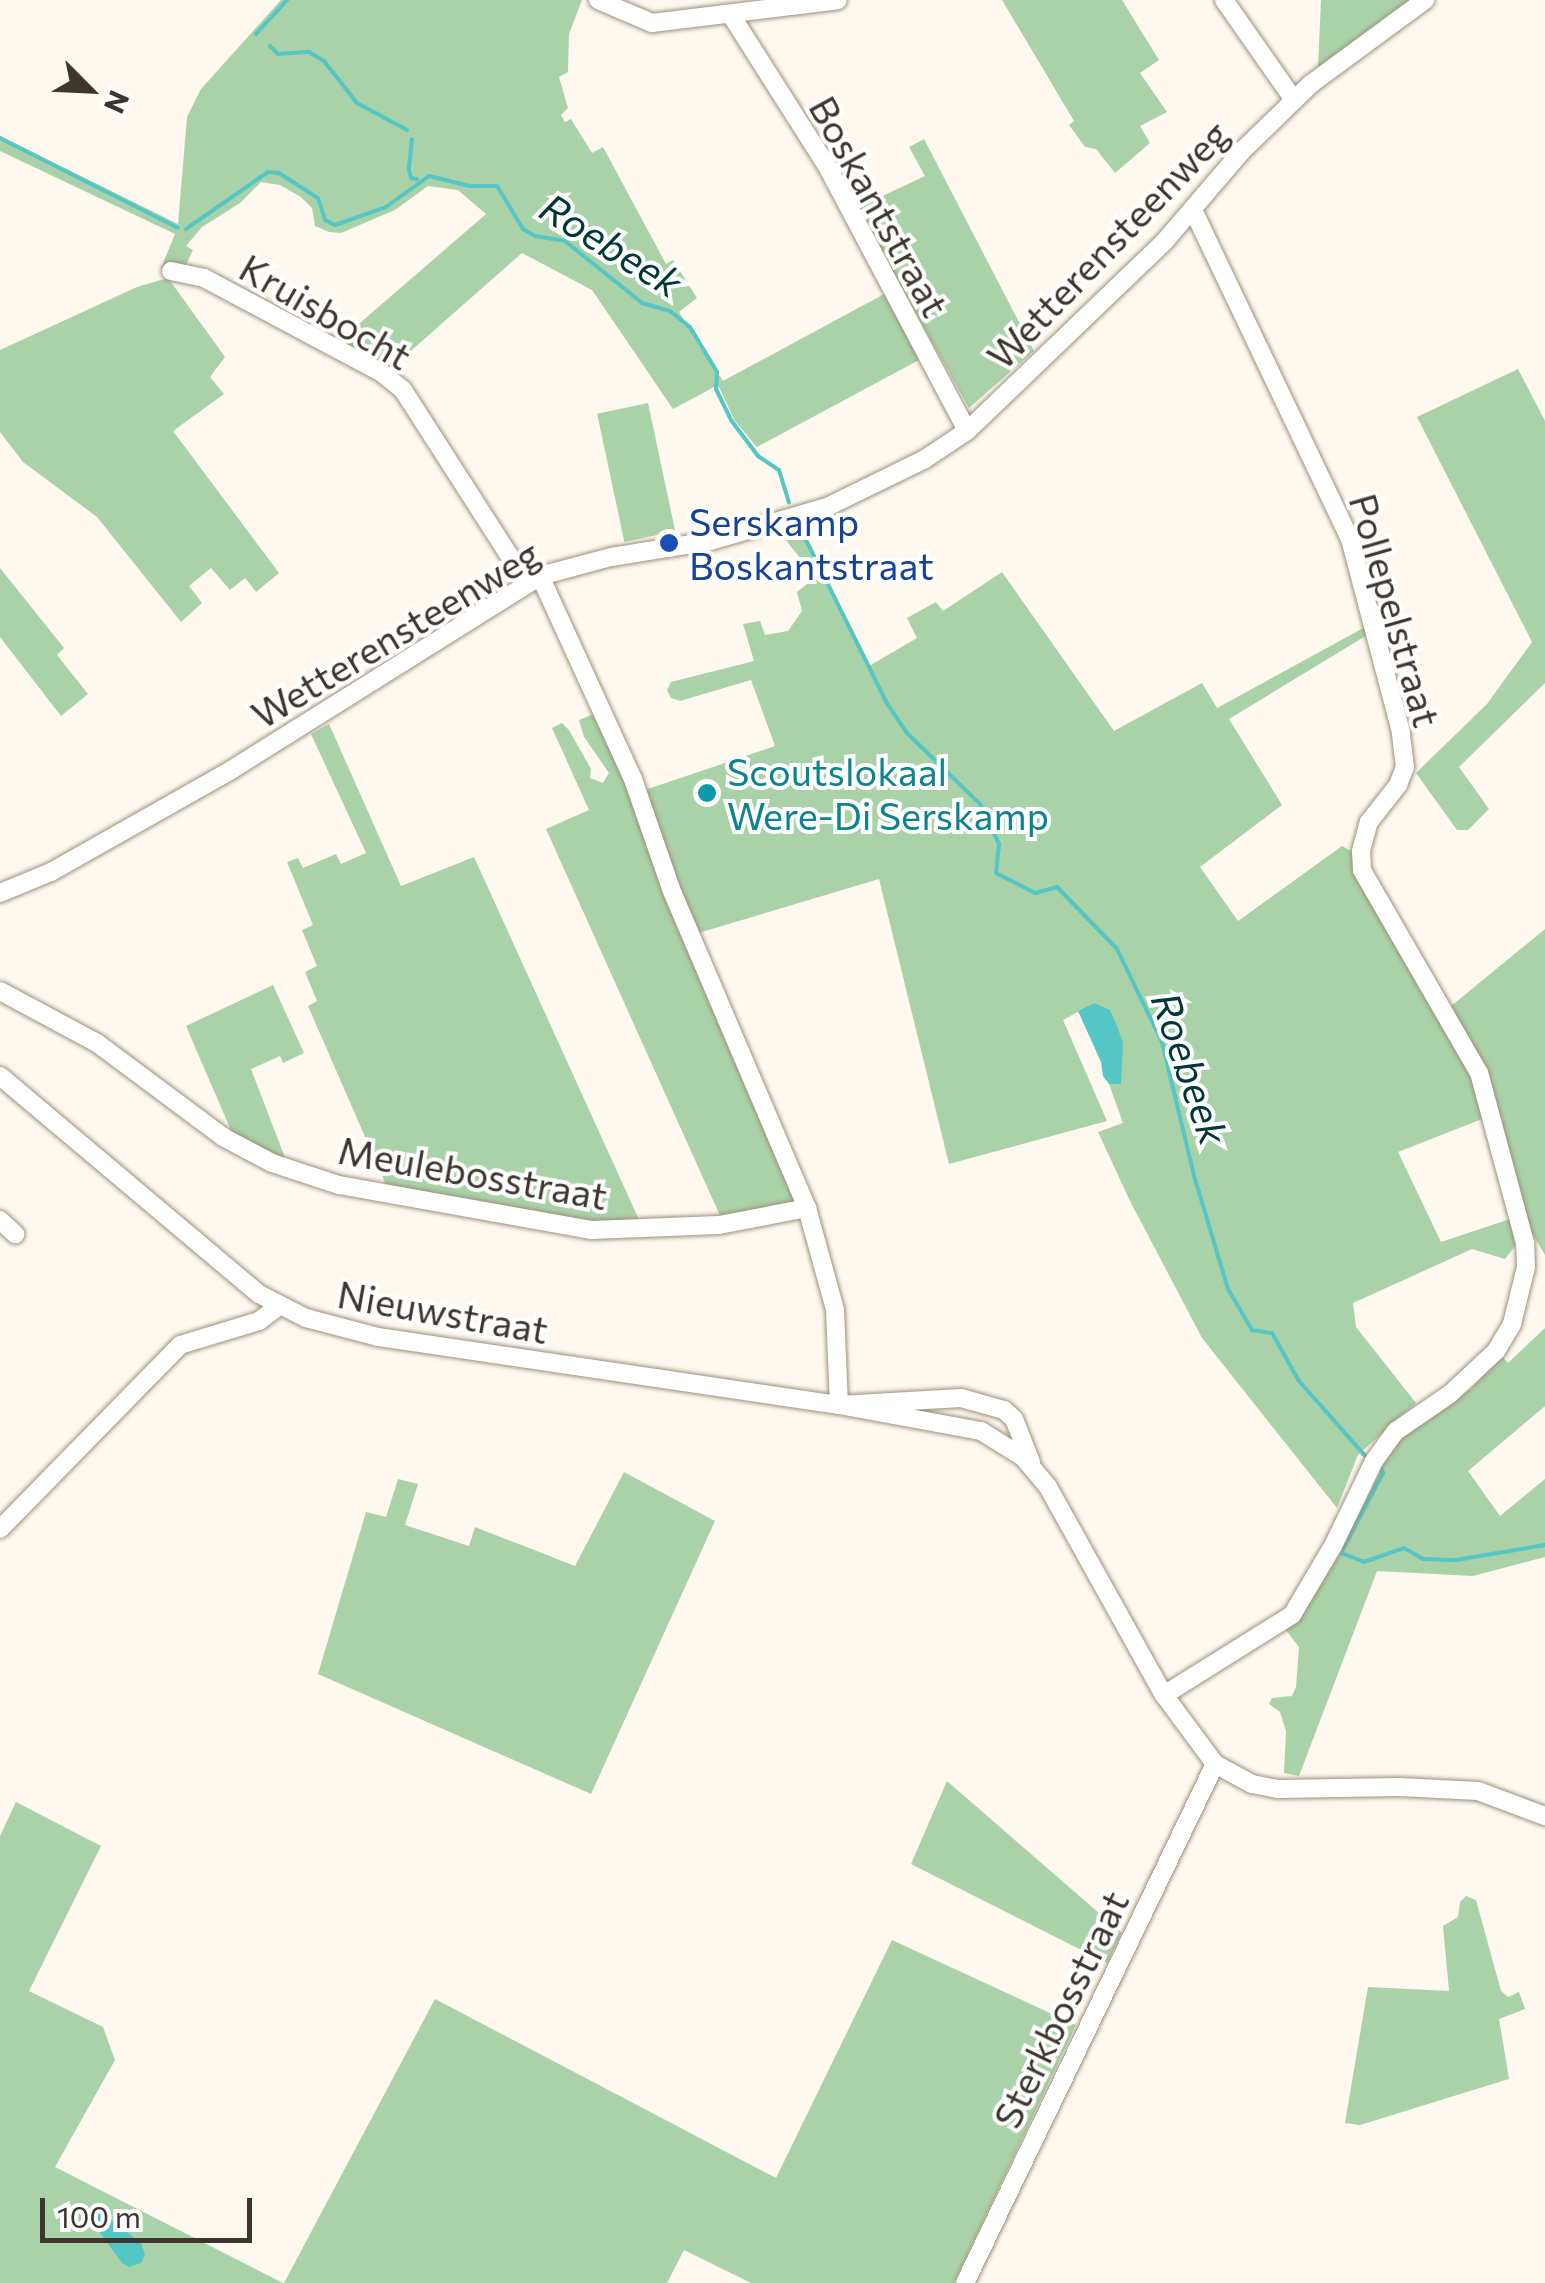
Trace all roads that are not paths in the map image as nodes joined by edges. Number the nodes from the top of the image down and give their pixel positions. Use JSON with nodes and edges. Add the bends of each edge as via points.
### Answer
{"nodes":[{"id":1,"x":598,"y":0,"type":"edge"},
{"id":2,"x":838,"y":0,"type":"edge"},
{"id":3,"x":1224,"y":0,"type":"edge"},
{"id":4,"x":1425,"y":0,"type":"edge"},
{"id":5,"x":731,"y":15,"type":"junction"},
{"id":6,"x":1294,"y":100,"type":"junction"},
{"id":7,"x":1193,"y":210,"type":"junction"},
{"id":8,"x":171,"y":271,"type":"dead end"},
{"id":9,"x":967,"y":432,"type":"junction"},
{"id":10,"x":534,"y":579,"type":"junction"},
{"id":11,"x":0,"y":892,"type":"edge"},
{"id":12,"x":0,"y":991,"type":"edge"},
{"id":13,"x":0,"y":1076,"type":"edge"},
{"id":14,"x":806,"y":1208,"type":"junction"},
{"id":15,"x":0,"y":1220,"type":"edge"},
{"id":16,"x":15,"y":1234,"type":"dead end"},
{"id":17,"x":279,"y":1306,"type":"junction"},
{"id":18,"x":839,"y":1405,"type":"junction"},
{"id":19,"x":1034,"y":1470,"type":"junction"},
{"id":20,"x":0,"y":1529,"type":"edge"},
{"id":21,"x":1164,"y":1695,"type":"junction"},
{"id":22,"x":1215,"y":1764,"type":"junction"},
{"id":23,"x":1545,"y":1816,"type":"edge"},
{"id":24,"x":965,"y":2283,"type":"edge"}],
"edges":[{"from":1,"to":5,"type":"street","via":[[652,23]]},
{"from":2,"to":5,"type":"street"},
{"from":3,"to":6,"type":"street"},
{"from":4,"to":6,"type":"street","name":"Wetterensteenweg"},
{"from":5,"to":9,"type":"street","name":"Boskantstraat","via":[[828,168]]},
{"from":6,"to":7,"type":"street","name":"Wetterensteenweg"},
{"from":7,"to":9,"type":"street","name":"Wetterensteenweg"},
{"from":7,"to":21,"type":"street","name":"Pollepelstraat","via":[[1350,539],[1405,767],[1370,822],[1362,870],[1478,1072],[1526,1267],[1512,1324],[1496,1351],[1396,1431],[1292,1615]]},
{"from":8,"to":10,"type":"street","name":"Kruisbocht","via":[[204,278],[382,372],[403,390]]},
{"from":9,"to":10,"type":"street","name":"Wetterensteenweg","via":[[874,488],[827,507]]},
{"from":10,"to":11,"type":"street","name":"Wetterensteenweg","via":[[231,770],[51,872]]},
{"from":10,"to":14,"type":"street","name":"Kruisbocht","via":[[632,779],[670,889]]},
{"from":12,"to":14,"type":"street","name":"Meulebosstraat","via":[[97,1043],[236,1145],[339,1185],[592,1230],[719,1225]]},
{"from":13,"to":17,"type":"street","name":"Nieuwstraat"},
{"from":14,"to":18,"type":"street","name":"Kruisbocht","via":[[835,1310]]},
{"from":15,"to":16,"type":"street"},
{"from":17,"to":18,"type":"street","name":"Nieuwstraat","via":[[378,1337]]},
{"from":17,"to":20,"type":"street","via":[[259,1321],[180,1345]]},
{"from":18,"to":19,"type":"street","name":"Nieuwstraat","via":[[980,1430]]},
{"from":18,"to":19,"type":"street","name":"Nieuwstraat","via":[[961,1398],[1004,1410]]},
{"from":19,"to":21,"type":"street","name":"Nieuwstraat"},
{"from":21,"to":22,"type":"street","name":"Nieuwstraat"},
{"from":22,"to":23,"type":"street","via":[[1252,1784],[1460,1790]]},
{"from":22,"to":24,"type":"street","name":"Sterkbosstraat"}]}
